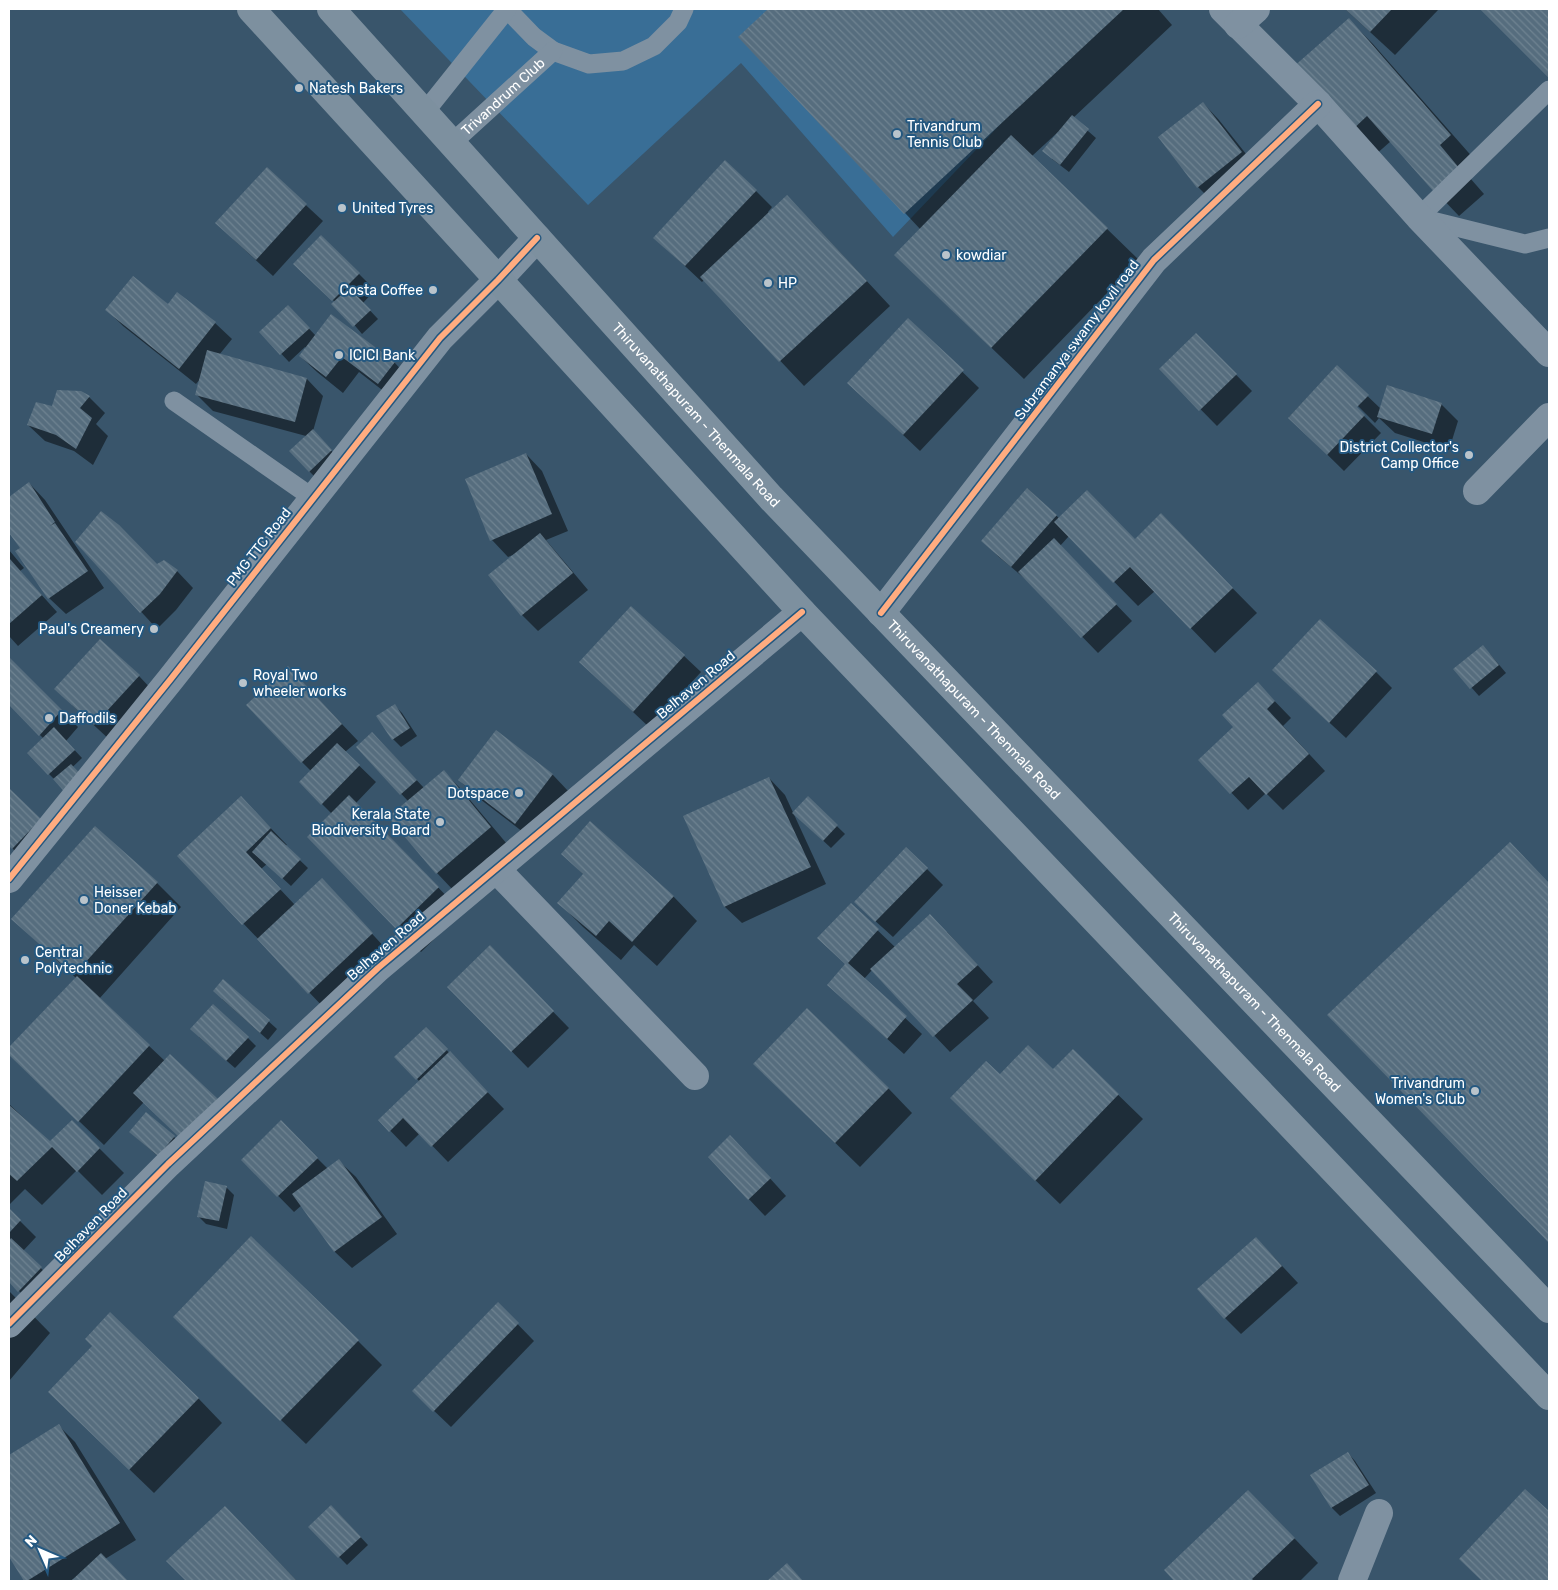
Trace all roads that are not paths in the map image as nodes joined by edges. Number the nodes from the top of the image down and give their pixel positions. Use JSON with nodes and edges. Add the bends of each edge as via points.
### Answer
{"nodes":[{"id":1,"x":251,"y":9,"type":"edge"},
{"id":2,"x":331,"y":9,"type":"edge"},
{"id":3,"x":507,"y":9,"type":"edge"},
{"id":4,"x":684,"y":9,"type":"edge"},
{"id":5,"x":1239,"y":14,"type":"edge"},
{"id":6,"x":553,"y":51,"type":"junction"},
{"id":7,"x":1549,"y":90,"type":"edge"},
{"id":8,"x":1318,"y":104,"type":"junction"},
{"id":9,"x":424,"y":113,"type":"junction"},
{"id":10,"x":452,"y":143,"type":"junction"},
{"id":11,"x":1419,"y":217,"type":"junction"},
{"id":12,"x":537,"y":238,"type":"junction"},
{"id":13,"x":1549,"y":238,"type":"edge"},
{"id":14,"x":498,"y":280,"type":"junction"},
{"id":15,"x":1549,"y":353,"type":"edge"},
{"id":16,"x":174,"y":401,"type":"dead end"},
{"id":17,"x":1549,"y":418,"type":"edge"},
{"id":18,"x":1477,"y":491,"type":"dead end"},
{"id":19,"x":313,"y":498,"type":"junction"},
{"id":20,"x":802,"y":612,"type":"junction"},
{"id":21,"x":881,"y":613,"type":"junction"},
{"id":22,"x":496,"y":869,"type":"junction"},
{"id":23,"x":9,"y":879,"type":"edge"},
{"id":24,"x":695,"y":1076,"type":"dead end"},
{"id":25,"x":1549,"y":1309,"type":"edge"},
{"id":26,"x":9,"y":1324,"type":"edge"},
{"id":27,"x":1549,"y":1396,"type":"edge"},
{"id":28,"x":1378,"y":1513,"type":"dead end"},
{"id":29,"x":1352,"y":1581,"type":"edge"}],
"edges":[{"from":1,"to":14,"type":"main road"},
{"from":2,"to":9,"type":"main road","name":"Thiruvanathapuram - Thenmala Road"},
{"from":3,"to":6,"type":"lane"},
{"from":3,"to":9,"type":"lane"},
{"from":4,"to":6,"type":"lane","via":[[678,22],[654,46],[623,61],[589,64]]},
{"from":5,"to":8,"type":"street"},
{"from":6,"to":10,"type":"lane","name":"Trivandrum Club"},
{"from":7,"to":11,"type":"lane"},
{"from":8,"to":11,"type":"street"},
{"from":8,"to":21,"type":"street","name":"Subramanya swamy kovil road","via":[[1154,260]]},
{"from":9,"to":10,"type":"main road","name":"Thiruvanathapuram - Thenmala Road"},
{"from":10,"to":12,"type":"main road","name":"Thiruvanathapuram - Thenmala Road"},
{"from":11,"to":13,"type":"lane","via":[[1525,244]]},
{"from":11,"to":15,"type":"street"},
{"from":12,"to":14,"type":"street","name":"PMG TTC Road"},
{"from":12,"to":21,"type":"main road","name":"Thiruvanathapuram - Thenmala Road","via":[[771,498]]},
{"from":14,"to":19,"type":"street","name":"PMG TTC Road","via":[[440,338]]},
{"from":14,"to":20,"type":"main road"},
{"from":16,"to":19,"type":"lane"},
{"from":17,"to":18,"type":"street"},
{"from":19,"to":23,"type":"street","name":"PMG TTC Road"},
{"from":20,"to":22,"type":"street","name":"Belhaven Road"},
{"from":20,"to":27,"type":"main road"},
{"from":21,"to":25,"type":"main road","name":"Thiruvanathapuram - Thenmala Road"},
{"from":22,"to":24,"type":"street"},
{"from":22,"to":26,"type":"street","name":"Belhaven Road","via":[[378,968],[168,1164]]},
{"from":28,"to":29,"type":"street"}]}
